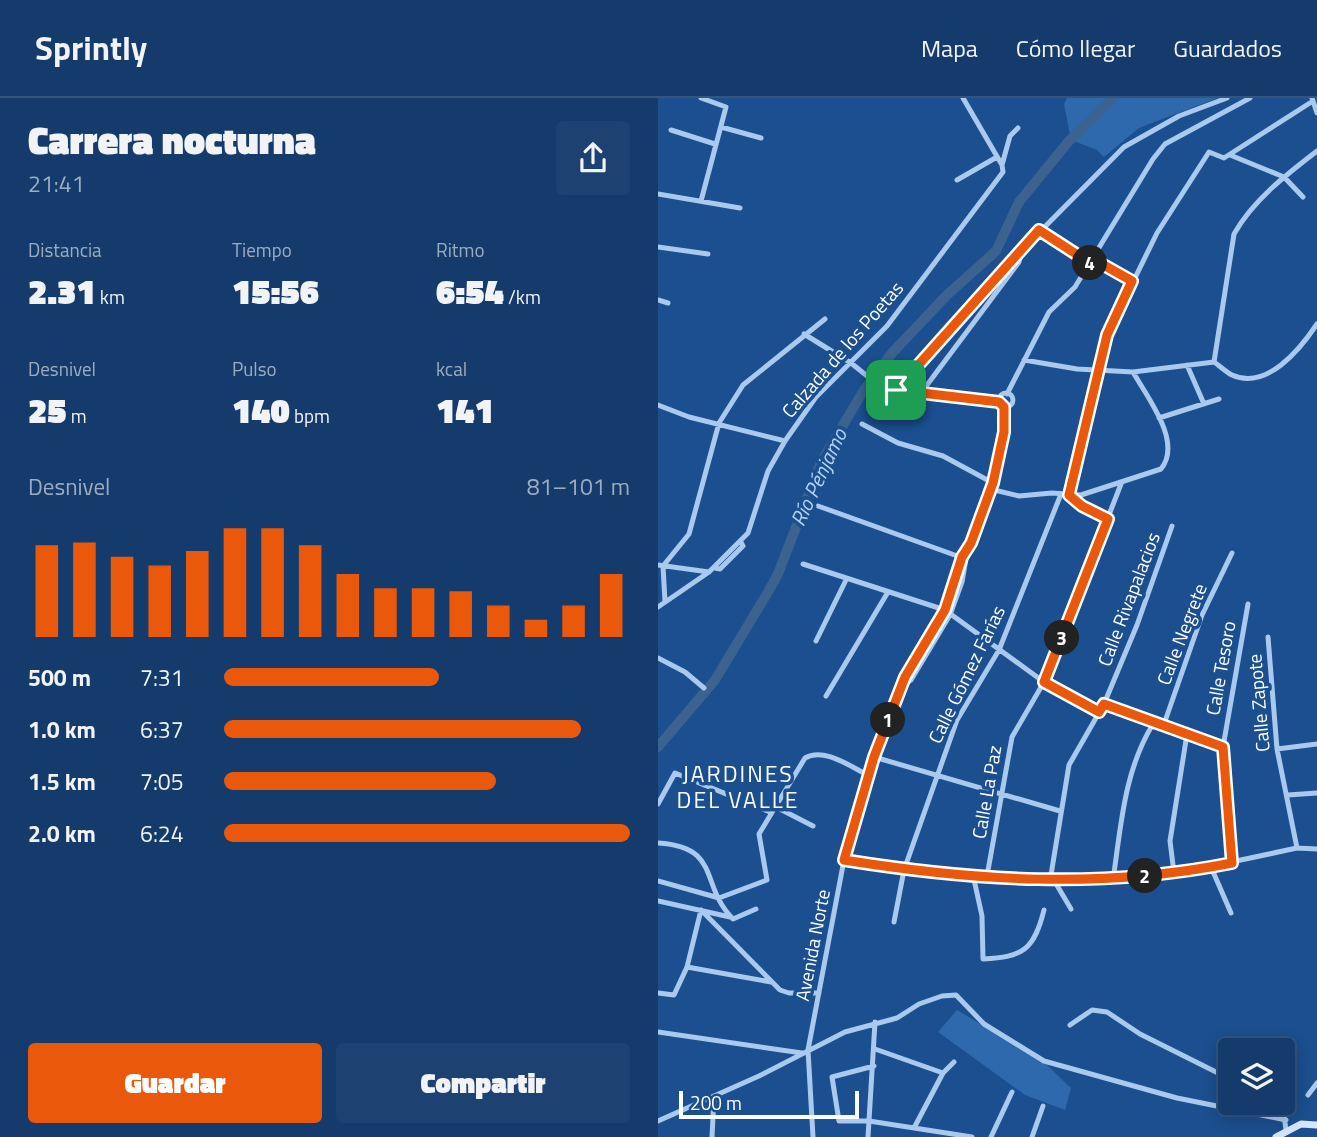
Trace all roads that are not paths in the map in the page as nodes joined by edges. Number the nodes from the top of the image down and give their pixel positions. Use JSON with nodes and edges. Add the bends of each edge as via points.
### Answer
{"nodes":[{"id":1,"x":701,"y":98,"type":"edge"},
{"id":2,"x":963,"y":98,"type":"edge"},
{"id":3,"x":1227,"y":98,"type":"edge"},
{"id":4,"x":1250,"y":98,"type":"edge"},
{"id":5,"x":1312,"y":99,"type":"edge"},
{"id":6,"x":1317,"y":114,"type":"edge"},
{"id":7,"x":721,"y":127,"type":"junction"},
{"id":8,"x":1018,"y":128,"type":"dead end"},
{"id":9,"x":671,"y":130,"type":"dead end"},
{"id":10,"x":761,"y":138,"type":"dead end"},
{"id":11,"x":715,"y":144,"type":"junction"},
{"id":12,"x":1317,"y":151,"type":"edge"},
{"id":13,"x":1230,"y":155,"type":"junction"},
{"id":14,"x":997,"y":157,"type":"junction"},
{"id":15,"x":1002,"y":165,"type":"junction"},
{"id":16,"x":1284,"y":177,"type":"junction"},
{"id":17,"x":957,"y":180,"type":"dead end"},
{"id":18,"x":658,"y":194,"type":"edge"},
{"id":19,"x":1303,"y":197,"type":"dead end"},
{"id":20,"x":701,"y":201,"type":"junction"},
{"id":21,"x":740,"y":208,"type":"dead end"},
{"id":22,"x":1039,"y":230,"type":"junction"},
{"id":23,"x":658,"y":247,"type":"edge"},
{"id":24,"x":1023,"y":247,"type":"junction"},
{"id":25,"x":708,"y":254,"type":"dead end"},
{"id":26,"x":1091,"y":261,"type":"junction"},
{"id":27,"x":1132,"y":281,"type":"junction"},
{"id":28,"x":658,"y":300,"type":"edge"},
{"id":29,"x":668,"y":303,"type":"dead end"},
{"id":30,"x":825,"y":319,"type":"dead end"},
{"id":31,"x":1317,"y":324,"type":"edge"},
{"id":32,"x":804,"y":334,"type":"junction"},
{"id":33,"x":1024,"y":360,"type":"junction"},
{"id":34,"x":1214,"y":362,"type":"junction"},
{"id":35,"x":851,"y":363,"type":"junction"},
{"id":36,"x":1187,"y":365,"type":"junction"},
{"id":37,"x":1100,"y":371,"type":"junction"},
{"id":38,"x":1133,"y":372,"type":"junction"},
{"id":39,"x":896,"y":390,"type":"junction"},
{"id":40,"x":920,"y":393,"type":"junction"},
{"id":41,"x":1007,"y":394,"type":"junction"},
{"id":42,"x":1219,"y":399,"type":"dead end"},
{"id":43,"x":1204,"y":404,"type":"junction"},
{"id":44,"x":658,"y":405,"type":"edge"},
{"id":45,"x":1002,"y":405,"type":"junction"},
{"id":46,"x":1159,"y":418,"type":"junction"},
{"id":47,"x":719,"y":424,"type":"junction"},
{"id":48,"x":862,"y":424,"type":"dead end"},
{"id":49,"x":785,"y":441,"type":"junction"},
{"id":50,"x":1121,"y":484,"type":"junction"},
{"id":51,"x":991,"y":486,"type":"junction"},
{"id":52,"x":1061,"y":494,"type":"junction"},
{"id":53,"x":1069,"y":495,"type":"junction"},
{"id":54,"x":818,"y":506,"type":"dead end"},
{"id":55,"x":1108,"y":519,"type":"junction"},
{"id":56,"x":1172,"y":526,"type":"dead end"},
{"id":57,"x":1232,"y":553,"type":"dead end"},
{"id":58,"x":964,"y":558,"type":"junction"},
{"id":59,"x":803,"y":564,"type":"dead end"},
{"id":60,"x":660,"y":565,"type":"edge"},
{"id":61,"x":712,"y":570,"type":"junction"},
{"id":62,"x":847,"y":578,"type":"junction"},
{"id":63,"x":888,"y":592,"type":"junction"},
{"id":64,"x":665,"y":602,"type":"junction"},
{"id":65,"x":1248,"y":604,"type":"dead end"},
{"id":66,"x":658,"y":607,"type":"edge"},
{"id":67,"x":948,"y":612,"type":"junction"},
{"id":68,"x":1268,"y":637,"type":"dead end"},
{"id":69,"x":816,"y":641,"type":"dead end"},
{"id":70,"x":999,"y":650,"type":"junction"},
{"id":71,"x":658,"y":658,"type":"edge"},
{"id":72,"x":1044,"y":682,"type":"junction"},
{"id":73,"x":704,"y":688,"type":"dead end"},
{"id":74,"x":826,"y":696,"type":"dead end"},
{"id":75,"x":1104,"y":704,"type":"junction"},
{"id":76,"x":1099,"y":712,"type":"junction"},
{"id":77,"x":1153,"y":724,"type":"junction"},
{"id":78,"x":1163,"y":727,"type":"junction"},
{"id":79,"x":1187,"y":734,"type":"junction"},
{"id":80,"x":1317,"y":744,"type":"edge"},
{"id":81,"x":1223,"y":747,"type":"junction"},
{"id":82,"x":1277,"y":749,"type":"junction"},
{"id":83,"x":874,"y":757,"type":"junction"},
{"id":84,"x":937,"y":774,"type":"junction"},
{"id":85,"x":868,"y":775,"type":"junction"},
{"id":86,"x":1001,"y":793,"type":"junction"},
{"id":87,"x":1317,"y":793,"type":"edge"},
{"id":88,"x":1288,"y":795,"type":"junction"},
{"id":89,"x":658,"y":804,"type":"edge"},
{"id":90,"x":774,"y":806,"type":"junction"},
{"id":91,"x":1060,"y":811,"type":"junction"},
{"id":92,"x":770,"y":812,"type":"junction"},
{"id":93,"x":813,"y":826,"type":"dead end"},
{"id":94,"x":658,"y":843,"type":"edge"},
{"id":95,"x":1297,"y":848,"type":"junction"},
{"id":96,"x":1317,"y":849,"type":"edge"},
{"id":97,"x":844,"y":860,"type":"junction"},
{"id":98,"x":1232,"y":863,"type":"junction"},
{"id":99,"x":1211,"y":867,"type":"junction"},
{"id":100,"x":904,"y":870,"type":"junction"},
{"id":101,"x":1174,"y":873,"type":"junction"},
{"id":102,"x":973,"y":875,"type":"junction"},
{"id":103,"x":987,"y":876,"type":"junction"},
{"id":104,"x":1114,"y":880,"type":"junction"},
{"id":105,"x":658,"y":881,"type":"edge"},
{"id":106,"x":1053,"y":881,"type":"junction"},
{"id":107,"x":719,"y":898,"type":"junction"},
{"id":108,"x":658,"y":901,"type":"edge"},
{"id":109,"x":756,"y":909,"type":"dead end"},
{"id":110,"x":1071,"y":909,"type":"dead end"},
{"id":111,"x":701,"y":910,"type":"junction"},
{"id":112,"x":1044,"y":910,"type":"dead end"},
{"id":113,"x":1231,"y":914,"type":"dead end"},
{"id":114,"x":732,"y":918,"type":"junction"},
{"id":115,"x":894,"y":922,"type":"dead end"},
{"id":116,"x":687,"y":967,"type":"junction"},
{"id":117,"x":771,"y":982,"type":"junction"},
{"id":118,"x":658,"y":993,"type":"edge"},
{"id":119,"x":819,"y":993,"type":"junction"},
{"id":120,"x":875,"y":1022,"type":"junction"},
{"id":121,"x":1070,"y":1025,"type":"dead end"},
{"id":122,"x":658,"y":1032,"type":"edge"},
{"id":123,"x":875,"y":1049,"type":"junction"},
{"id":124,"x":805,"y":1052,"type":"junction"},
{"id":125,"x":954,"y":1062,"type":"dead end"},
{"id":126,"x":874,"y":1066,"type":"junction"},
{"id":127,"x":943,"y":1073,"type":"junction"},
{"id":128,"x":1218,"y":1073,"type":"edge"},
{"id":129,"x":1317,"y":1083,"type":"edge"},
{"id":130,"x":1012,"y":1092,"type":"dead end"},
{"id":131,"x":1308,"y":1095,"type":"dead end"},
{"id":132,"x":714,"y":1096,"type":"junction"},
{"id":133,"x":1043,"y":1106,"type":"dead end"},
{"id":134,"x":1283,"y":1115,"type":"edge"},
{"id":135,"x":1286,"y":1120,"type":"junction"},
{"id":136,"x":658,"y":1121,"type":"edge"},
{"id":137,"x":869,"y":1121,"type":"junction"},
{"id":138,"x":1317,"y":1125,"type":"edge"},
{"id":139,"x":914,"y":1128,"type":"junction"},
{"id":140,"x":1286,"y":1130,"type":"junction"},
{"id":141,"x":712,"y":1137,"type":"edge"},
{"id":142,"x":813,"y":1137,"type":"edge"},
{"id":143,"x":868,"y":1137,"type":"edge"},
{"id":144,"x":972,"y":1137,"type":"edge"},
{"id":145,"x":991,"y":1137,"type":"edge"},
{"id":146,"x":1032,"y":1137,"type":"edge"},
{"id":147,"x":1276,"y":1137,"type":"edge"}],
"edges":[{"from":1,"to":7,"type":"street","via":[[726,107]]},
{"from":2,"to":14,"type":"street"},
{"from":3,"to":22,"type":"street","via":[[1168,121],[1124,147]]},
{"from":4,"to":26,"type":"street","via":[[1166,144]]},
{"from":5,"to":6,"type":"street"},
{"from":5,"to":13,"type":"street"},
{"from":7,"to":10,"type":"street"},
{"from":7,"to":11,"type":"street"},
{"from":8,"to":15,"type":"street","name":"Calzada de los Poetas","via":[[1010,136]]},
{"from":9,"to":11,"type":"street"},
{"from":11,"to":20,"type":"street"},
{"from":12,"to":16,"type":"street"},
{"from":13,"to":16,"type":"street"},
{"from":13,"to":27,"type":"street","via":[[1224,158],[1209,152]]},
{"from":14,"to":15,"type":"street"},
{"from":14,"to":17,"type":"street"},
{"from":15,"to":35,"type":"street","name":"Calzada de los Poetas","via":[[999,179],[903,305]]},
{"from":16,"to":19,"type":"street"},
{"from":16,"to":34,"type":"street","via":[[1234,234]]},
{"from":18,"to":20,"type":"street"},
{"from":20,"to":21,"type":"street"},
{"from":22,"to":24,"type":"street"},
{"from":22,"to":26,"type":"street"},
{"from":23,"to":25,"type":"street"},
{"from":24,"to":39,"type":"street"},
{"from":24,"to":40,"type":"street","via":[[1019,262]]},
{"from":26,"to":27,"type":"street"},
{"from":26,"to":33,"type":"street","via":[[1049,312]]},
{"from":27,"to":37,"type":"street","via":[[1107,335]]},
{"from":28,"to":29,"type":"street"},
{"from":30,"to":32,"type":"street"},
{"from":31,"to":34,"type":"street","via":[[1283,365],[1260,376],[1232,375]]},
{"from":32,"to":35,"type":"street"},
{"from":32,"to":47,"type":"street","via":[[743,385]]},
{"from":33,"to":37,"type":"street"},
{"from":33,"to":41,"type":"street"},
{"from":34,"to":36,"type":"street"},
{"from":35,"to":39,"type":"street","via":[[882,388]]},
{"from":35,"to":49,"type":"street","name":"Calzada de los Poetas","via":[[816,397]]},
{"from":36,"to":38,"type":"street"},
{"from":36,"to":43,"type":"street"},
{"from":37,"to":38,"type":"street"},
{"from":37,"to":53,"type":"street"},
{"from":38,"to":46,"type":"street"},
{"from":39,"to":40,"type":"street"},
{"from":40,"to":45,"type":"street"},
{"from":41,"to":45,"type":"street","via":[[1000,397]]},
{"from":41,"to":45,"type":"street","name":"Avenida Norte","via":[[1012,400]]},
{"from":42,"to":43,"type":"street"},
{"from":43,"to":46,"type":"street"},
{"from":44,"to":47,"type":"street"},
{"from":45,"to":51,"type":"street","name":"Avenida Norte","via":[[1002,442]]},
{"from":46,"to":50,"type":"street","via":[[1170,448],[1169,460],[1161,469]]},
{"from":47,"to":49,"type":"street"},
{"from":47,"to":60,"type":"street","via":[[689,534]]},
{"from":48,"to":51,"type":"street","via":[[898,443],[943,456]]},
{"from":49,"to":61,"type":"street","name":"Calzada de los Poetas","via":[[768,471],[748,533]]},
{"from":50,"to":53,"type":"street"},
{"from":50,"to":55,"type":"street","name":"Calle La Paz"},
{"from":51,"to":52,"type":"street","via":[[1018,496]]},
{"from":51,"to":58,"type":"street","name":"Avenida Norte"},
{"from":52,"to":53,"type":"street"},
{"from":52,"to":70,"type":"street","name":"Calle Gómez Farías"},
{"from":53,"to":55,"type":"street"},
{"from":54,"to":58,"type":"street"},
{"from":55,"to":72,"type":"street","name":"Calle La Paz"},
{"from":56,"to":75,"type":"street","name":"Calle Rivapalacios"},
{"from":57,"to":78,"type":"street","name":"Calle Negrete","via":[[1202,615]]},
{"from":58,"to":67,"type":"street","name":"Avenida Norte"},
{"from":59,"to":62,"type":"street"},
{"from":60,"to":61,"type":"street"},
{"from":60,"to":64,"type":"street"},
{"from":61,"to":64,"type":"street","name":"Calzada de los Poetas"},
{"from":62,"to":63,"type":"street"},
{"from":62,"to":69,"type":"street"},
{"from":63,"to":67,"type":"street"},
{"from":63,"to":74,"type":"street"},
{"from":64,"to":66,"type":"street","name":"Calzada de los Poetas"},
{"from":65,"to":81,"type":"street","name":"Calle Tesoro"},
{"from":67,"to":70,"type":"street"},
{"from":67,"to":83,"type":"street","name":"Avenida Norte","via":[[904,685]]},
{"from":68,"to":82,"type":"street","name":"Calle Zapote"},
{"from":70,"to":72,"type":"street"},
{"from":70,"to":84,"type":"street","name":"Calle Gómez Farías","via":[[957,720]]},
{"from":71,"to":73,"type":"street"},
{"from":72,"to":76,"type":"street"},
{"from":72,"to":86,"type":"street","name":"Calle La Paz","via":[[1012,737]]},
{"from":75,"to":76,"type":"street","name":"Calle Rivapalacios"},
{"from":75,"to":77,"type":"street"},
{"from":76,"to":91,"type":"street","name":"Calle Rivapalacios","via":[[1069,765]]},
{"from":77,"to":78,"type":"street"},
{"from":77,"to":104,"type":"street","via":[[1139,748],[1126,792]]},
{"from":78,"to":79,"type":"street"},
{"from":79,"to":81,"type":"street"},
{"from":79,"to":101,"type":"street","via":[[1170,841]]},
{"from":80,"to":82,"type":"street"},
{"from":81,"to":98,"type":"street","name":"Calle Tesoro"},
{"from":82,"to":88,"type":"street","name":"Calle Zapote"},
{"from":83,"to":84,"type":"street"},
{"from":83,"to":85,"type":"street","name":"Avenida Norte"},
{"from":84,"to":86,"type":"street"},
{"from":84,"to":100,"type":"street","name":"Calle Gómez Farías"},
{"from":85,"to":90,"type":"street","via":[[830,757],[812,754]]},
{"from":85,"to":97,"type":"street","name":"Avenida Norte"},
{"from":86,"to":91,"type":"street"},
{"from":86,"to":103,"type":"street","name":"Calle La Paz"},
{"from":87,"to":88,"type":"street"},
{"from":88,"to":95,"type":"street","name":"Calle Zapote"},
{"from":89,"to":92,"type":"street","via":[[675,773]]},
{"from":90,"to":92,"type":"street"},
{"from":90,"to":93,"type":"street"},
{"from":91,"to":106,"type":"street","name":"Calle Rivapalacios"},
{"from":92,"to":107,"type":"street","via":[[759,834],[767,880]]},
{"from":94,"to":107,"type":"street","via":[[691,848]]},
{"from":95,"to":96,"type":"street"},
{"from":95,"to":98,"type":"street"},
{"from":97,"to":100,"type":"street"},
{"from":97,"to":119,"type":"street","name":"Avenida Norte"},
{"from":98,"to":99,"type":"street"},
{"from":99,"to":101,"type":"street"},
{"from":99,"to":113,"type":"street"},
{"from":100,"to":102,"type":"street"},
{"from":100,"to":115,"type":"street","name":"Calle Gómez Farías"},
{"from":101,"to":104,"type":"street"},
{"from":102,"to":103,"type":"street"},
{"from":102,"to":112,"type":"street","via":[[982,916],[983,959],[1011,958],[1030,946]]},
{"from":103,"to":106,"type":"street"},
{"from":104,"to":106,"type":"street"},
{"from":105,"to":107,"type":"street"},
{"from":106,"to":110,"type":"street"},
{"from":107,"to":114,"type":"street"},
{"from":108,"to":111,"type":"street"},
{"from":109,"to":114,"type":"street"},
{"from":111,"to":114,"type":"street"},
{"from":111,"to":116,"type":"street"},
{"from":111,"to":117,"type":"street"},
{"from":116,"to":117,"type":"street"},
{"from":116,"to":118,"type":"street","via":[[674,995]]},
{"from":117,"to":119,"type":"street","via":[[789,993]]},
{"from":119,"to":124,"type":"street","name":"Avenida Norte"},
{"from":120,"to":123,"type":"street"},
{"from":120,"to":124,"type":"street"},
{"from":120,"to":135,"type":"street","via":[[956,995],[984,1024],[1044,1061],[1177,1098]]},
{"from":121,"to":128,"type":"street","via":[[1092,1010],[1107,1012]]},
{"from":122,"to":124,"type":"street"},
{"from":123,"to":126,"type":"street"},
{"from":123,"to":127,"type":"street"},
{"from":124,"to":132,"type":"street"},
{"from":124,"to":142,"type":"street","name":"Avenida Norte"},
{"from":125,"to":127,"type":"street"},
{"from":126,"to":137,"type":"street"},
{"from":126,"to":137,"type":"street","via":[[835,1075],[832,1082],[839,1121]]},
{"from":127,"to":139,"type":"street"},
{"from":129,"to":131,"type":"street"},
{"from":130,"to":145,"type":"street"},
{"from":132,"to":136,"type":"street"},
{"from":132,"to":141,"type":"street"},
{"from":133,"to":146,"type":"street"},
{"from":134,"to":135,"type":"street"},
{"from":135,"to":140,"type":"street"},
{"from":137,"to":139,"type":"street"},
{"from":137,"to":143,"type":"street"},
{"from":138,"to":140,"type":"street","via":[[1301,1124]]},
{"from":139,"to":144,"type":"street"},
{"from":140,"to":147,"type":"street"}]}
